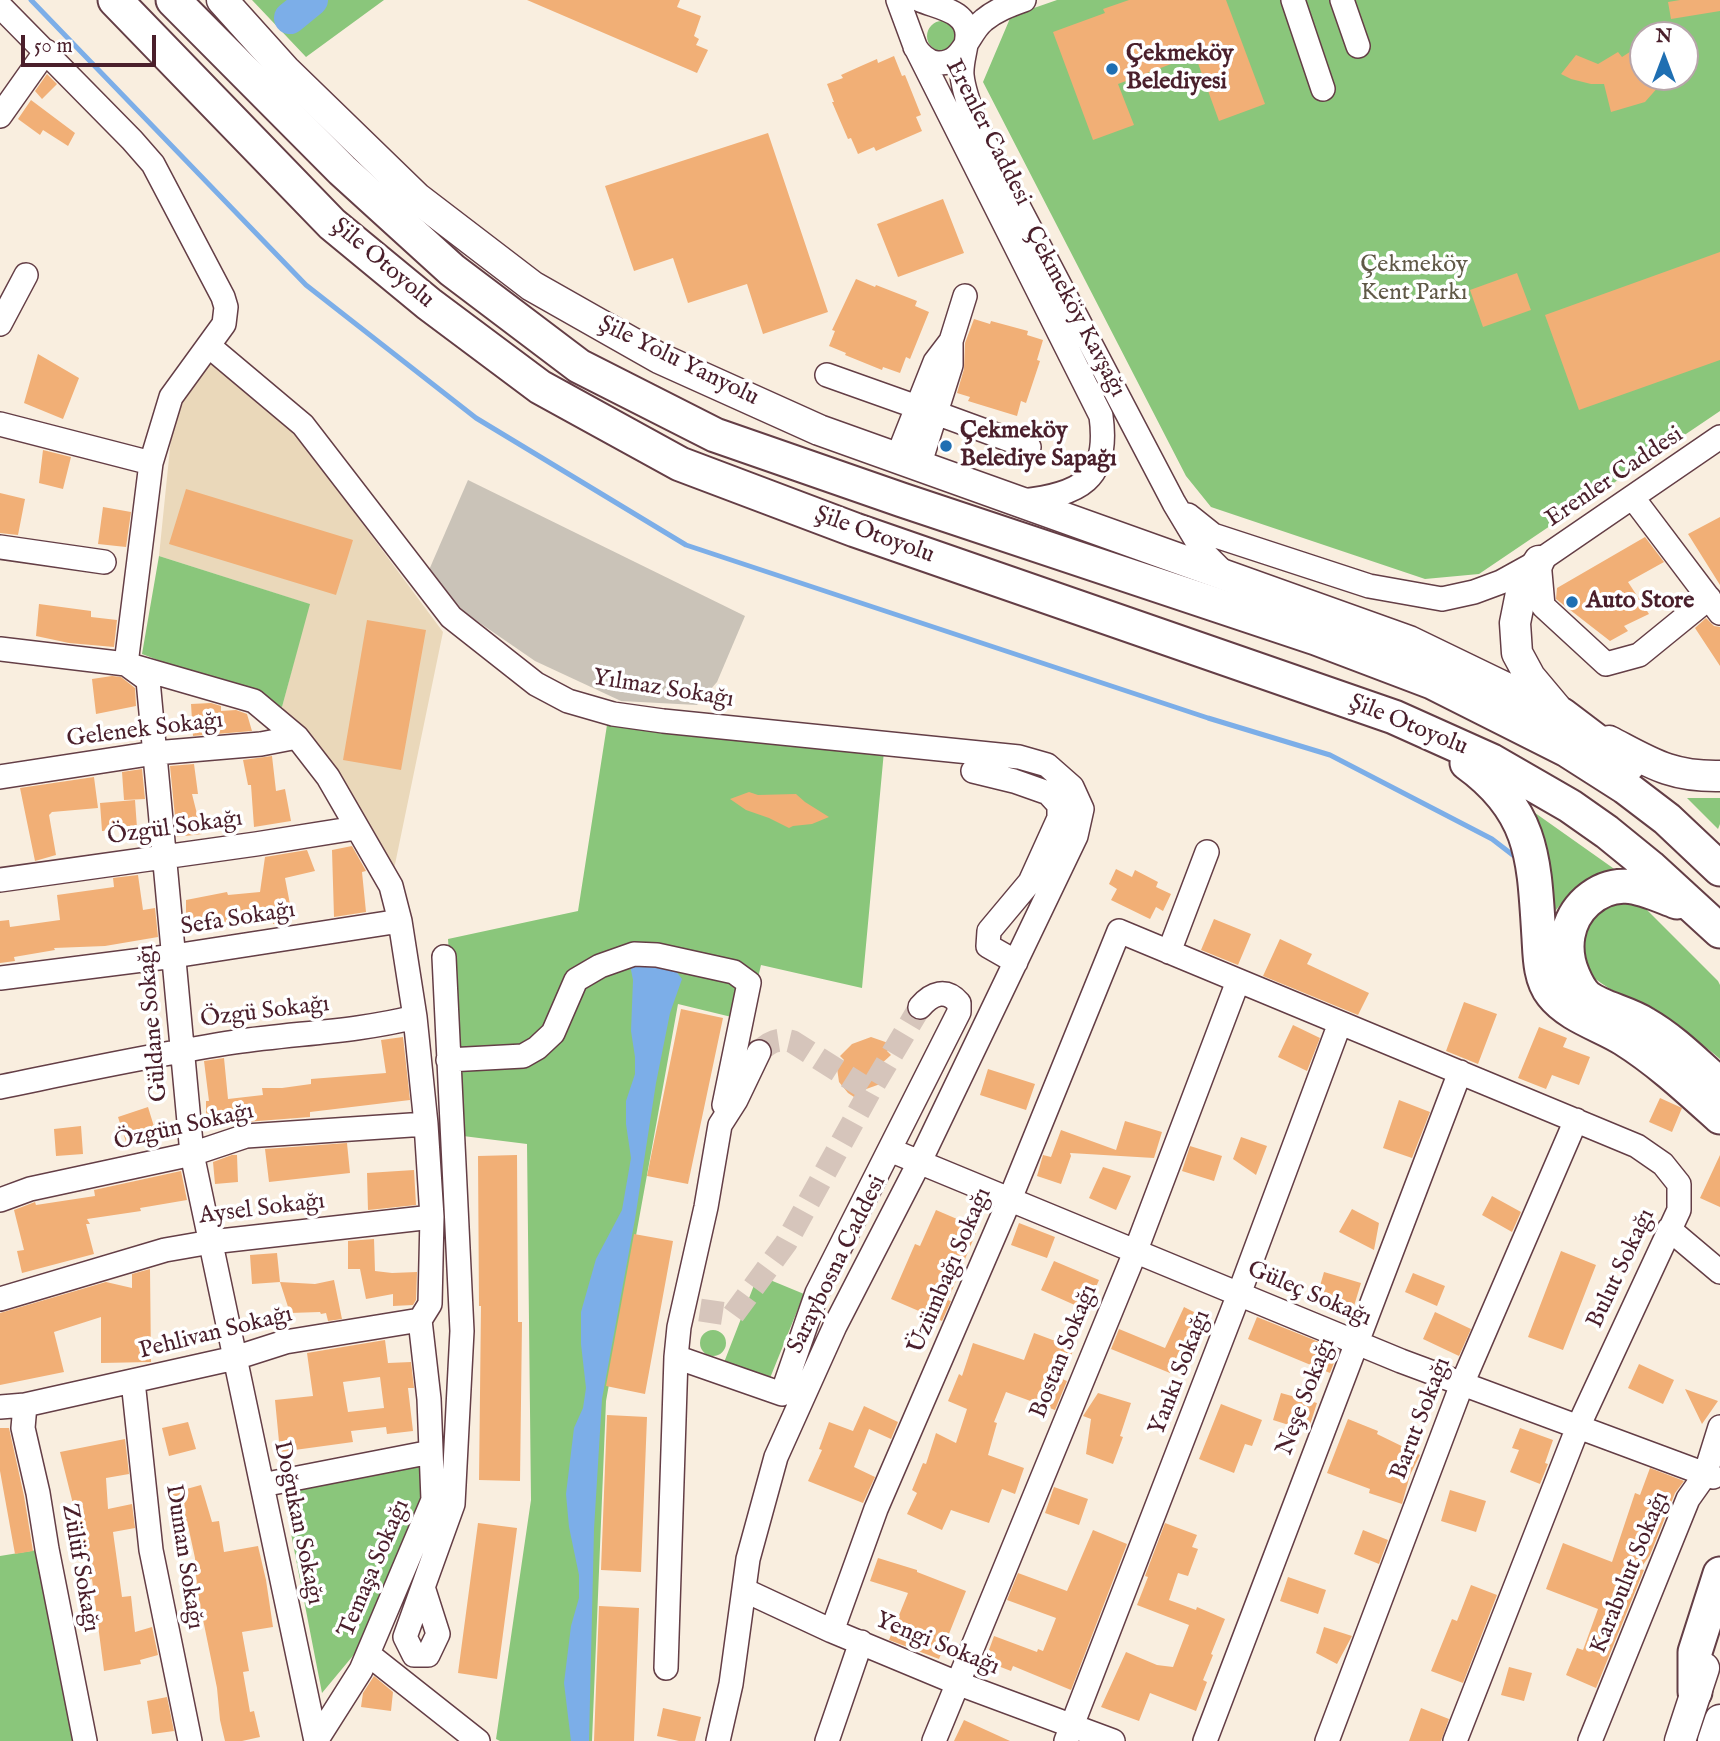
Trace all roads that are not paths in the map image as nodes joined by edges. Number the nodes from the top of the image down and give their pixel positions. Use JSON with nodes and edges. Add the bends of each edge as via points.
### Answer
{"nodes":[{"id":1,"x":115,"y":0,"type":"edge"},
{"id":2,"x":173,"y":0,"type":"edge"},
{"id":3,"x":222,"y":0,"type":"edge"},
{"id":4,"x":898,"y":0,"type":"edge"},
{"id":5,"x":965,"y":0,"type":"edge"},
{"id":6,"x":1024,"y":0,"type":"edge"},
{"id":7,"x":1293,"y":0,"type":"edge"},
{"id":8,"x":1342,"y":0,"type":"edge"},
{"id":9,"x":931,"y":4,"type":"edge"},
{"id":10,"x":0,"y":6,"type":"edge"},
{"id":11,"x":915,"y":46,"type":"junction"},
{"id":12,"x":1357,"y":46,"type":"dead end"},
{"id":13,"x":965,"y":47,"type":"junction"},
{"id":14,"x":46,"y":51,"type":"junction"},
{"id":15,"x":1323,"y":89,"type":"dead end"},
{"id":16,"x":0,"y":116,"type":"edge"},
{"id":17,"x":26,"y":275,"type":"dead end"},
{"id":18,"x":965,"y":296,"type":"dead end"},
{"id":19,"x":0,"y":324,"type":"edge"},
{"id":20,"x":209,"y":346,"type":"junction"},
{"id":21,"x":827,"y":375,"type":"dead end"},
{"id":22,"x":929,"y":403,"type":"junction"},
{"id":23,"x":0,"y":424,"type":"edge"},
{"id":24,"x":1719,"y":439,"type":"edge"},
{"id":25,"x":1029,"y":447,"type":"dead end"},
{"id":26,"x":908,"y":462,"type":"junction"},
{"id":27,"x":151,"y":463,"type":"junction"},
{"id":28,"x":1633,"y":498,"type":"junction"},
{"id":29,"x":1019,"y":501,"type":"junction"},
{"id":30,"x":1174,"y":503,"type":"junction"},
{"id":31,"x":0,"y":547,"type":"edge"},
{"id":32,"x":1539,"y":561,"type":"junction"},
{"id":33,"x":104,"y":562,"type":"dead end"},
{"id":34,"x":1225,"y":574,"type":"junction"},
{"id":35,"x":1714,"y":605,"type":"edge"},
{"id":36,"x":0,"y":649,"type":"edge"},
{"id":37,"x":127,"y":664,"type":"junction"},
{"id":38,"x":1562,"y":715,"type":"junction"},
{"id":39,"x":1410,"y":724,"type":"junction"},
{"id":40,"x":297,"y":737,"type":"junction"},
{"id":41,"x":155,"y":753,"type":"junction"},
{"id":42,"x":973,"y":771,"type":"dead end"},
{"id":43,"x":1720,"y":776,"type":"edge"},
{"id":44,"x":0,"y":777,"type":"edge"},
{"id":45,"x":356,"y":828,"type":"junction"},
{"id":46,"x":1076,"y":836,"type":"joint"},
{"id":47,"x":1207,"y":852,"type":"dead end"},
{"id":48,"x":164,"y":857,"type":"junction"},
{"id":49,"x":1720,"y":859,"type":"edge"},
{"id":50,"x":1720,"y":869,"type":"edge"},
{"id":51,"x":0,"y":880,"type":"edge"},
{"id":52,"x":400,"y":921,"type":"junction"},
{"id":53,"x":1709,"y":921,"type":"edge"},
{"id":54,"x":1119,"y":932,"type":"joint"},
{"id":55,"x":1169,"y":952,"type":"junction"},
{"id":56,"x":174,"y":956,"type":"junction"},
{"id":57,"x":443,"y":957,"type":"dead end"},
{"id":58,"x":1016,"y":962,"type":"junction"},
{"id":59,"x":0,"y":978,"type":"edge"},
{"id":60,"x":1238,"y":981,"type":"junction"},
{"id":61,"x":920,"y":1007,"type":"tunnel mouth"},
{"id":62,"x":415,"y":1017,"type":"junction"},
{"id":63,"x":1340,"y":1023,"type":"junction"},
{"id":64,"x":183,"y":1050,"type":"junction"},
{"id":65,"x":758,"y":1052,"type":"dead end"},
{"id":66,"x":449,"y":1060,"type":"junction"},
{"id":67,"x":1460,"y":1072,"type":"junction"},
{"id":68,"x":1720,"y":1085,"type":"edge"},
{"id":69,"x":0,"y":1087,"type":"edge"},
{"id":70,"x":1720,"y":1117,"type":"edge"},
{"id":71,"x":1576,"y":1120,"type":"junction"},
{"id":72,"x":426,"y":1124,"type":"junction"},
{"id":73,"x":720,"y":1125,"type":"junction"},
{"id":74,"x":890,"y":1150,"type":"junction"},
{"id":75,"x":192,"y":1154,"type":"junction"},
{"id":76,"x":920,"y":1161,"type":"junction"},
{"id":77,"x":1010,"y":1199,"type":"junction"},
{"id":78,"x":0,"y":1200,"type":"edge"},
{"id":79,"x":432,"y":1217,"type":"junction"},
{"id":80,"x":1669,"y":1229,"type":"junction"},
{"id":81,"x":211,"y":1242,"type":"junction"},
{"id":82,"x":1136,"y":1250,"type":"junction"},
{"id":83,"x":1720,"y":1272,"type":"edge"},
{"id":84,"x":1239,"y":1294,"type":"junction"},
{"id":85,"x":0,"y":1299,"type":"edge"},
{"id":86,"x":420,"y":1320,"type":"junction"},
{"id":87,"x":1356,"y":1343,"type":"junction"},
{"id":88,"x":676,"y":1357,"type":"junction"},
{"id":89,"x":235,"y":1358,"type":"junction"},
{"id":90,"x":132,"y":1381,"type":"junction"},
{"id":91,"x":1462,"y":1384,"type":"junction"},
{"id":92,"x":24,"y":1405,"type":"junction"},
{"id":93,"x":0,"y":1407,"type":"edge"},
{"id":94,"x":1578,"y":1427,"type":"junction"},
{"id":95,"x":1720,"y":1427,"type":"edge"},
{"id":96,"x":431,"y":1452,"type":"junction"},
{"id":97,"x":1715,"y":1478,"type":"edge"},
{"id":98,"x":262,"y":1485,"type":"junction"},
{"id":99,"x":672,"y":1489,"type":"junction"},
{"id":100,"x":1720,"y":1574,"type":"edge"},
{"id":101,"x":423,"y":1587,"type":"dead end"},
{"id":102,"x":744,"y":1590,"type":"junction"},
{"id":103,"x":1720,"y":1621,"type":"edge"},
{"id":104,"x":832,"y":1631,"type":"junction"},
{"id":105,"x":681,"y":1634,"type":"dead end"},
{"id":106,"x":861,"y":1642,"type":"junction"},
{"id":107,"x":368,"y":1654,"type":"junction"},
{"id":108,"x":666,"y":1668,"type":"dead end"},
{"id":109,"x":957,"y":1683,"type":"junction"},
{"id":110,"x":1695,"y":1692,"type":"junction"},
{"id":111,"x":1720,"y":1720,"type":"edge"},
{"id":112,"x":1069,"y":1733,"type":"edge"},
{"id":113,"x":85,"y":1741,"type":"edge"},
{"id":114,"x":190,"y":1741,"type":"edge"},
{"id":115,"x":316,"y":1741,"type":"edge"},
{"id":116,"x":478,"y":1741,"type":"edge"},
{"id":117,"x":718,"y":1741,"type":"edge"},
{"id":118,"x":827,"y":1741,"type":"edge"},
{"id":119,"x":934,"y":1741,"type":"edge"},
{"id":120,"x":1113,"y":1741,"type":"edge"},
{"id":121,"x":1205,"y":1741,"type":"edge"},
{"id":122,"x":1326,"y":1741,"type":"edge"},
{"id":123,"x":1455,"y":1741,"type":"edge"},
{"id":124,"x":1590,"y":1741,"type":"edge"},
{"id":125,"x":1681,"y":1741,"type":"edge"},
{"id":126,"x":1713,"y":1741,"type":"edge"}],
"edges":[{"from":1,"to":39,"type":"highway","name":"Şile Otoyolu","via":[[332,224],[540,387],[680,464]]},
{"from":2,"to":50,"type":"highway","name":"Şile Otoyolu","via":[[342,170],[442,261],[579,366],[715,435],[1316,638],[1432,682],[1567,750],[1625,787]]},
{"from":3,"to":26,"type":"main road","name":"Şile Yolu Yanyolu","via":[[285,69],[417,198],[532,286],[659,358],[820,430]]},
{"from":4,"to":11,"type":"street","name":"Erenler Caddesi"},
{"from":5,"to":9,"type":"street"},
{"from":6,"to":13,"type":"street","via":[[982,21]]},
{"from":7,"to":15,"type":"street"},
{"from":8,"to":12,"type":"street"},
{"from":9,"to":11,"type":"street","via":[[914,28]]},
{"from":9,"to":13,"type":"street","via":[[964,21]]},
{"from":10,"to":14,"type":"street"},
{"from":11,"to":13,"type":"street","via":[[935,63],[953,60]]},
{"from":11,"to":29,"type":"street","name":"Erenler Caddesi","via":[[1101,416],[1104,438],[1098,464],[1087,482],[1057,497]]},
{"from":13,"to":30,"type":"street","name":"Çekmeköy Kavşağı","via":[[965,93],[980,133]]},
{"from":14,"to":16,"type":"street"},
{"from":14,"to":20,"type":"street","via":[[141,149],[163,180],[223,297],[224,324]]},
{"from":17,"to":19,"type":"street"},
{"from":18,"to":22,"type":"street","via":[[951,341],[935,362]]},
{"from":20,"to":27,"type":"street","via":[[171,397]]},
{"from":20,"to":46,"type":"street","name":"Yılmaz Sokağı","via":[[303,425],[450,617],[536,684],[568,701],[613,714],[1019,757],[1047,765],[1072,787],[1082,809]]},
{"from":21,"to":22,"type":"street"},
{"from":22,"to":25,"type":"street"},
{"from":22,"to":26,"type":"street"},
{"from":23,"to":27,"type":"street"},
{"from":24,"to":28,"type":"street","name":"Erenler Caddesi"},
{"from":26,"to":29,"type":"main road","name":"Şile Yolu Yanyolu"},
{"from":27,"to":37,"type":"street"},
{"from":28,"to":32,"type":"street","name":"Erenler Caddesi"},
{"from":28,"to":35,"type":"street"},
{"from":29,"to":34,"type":"main road","name":"Şile Yolu Yanyolu"},
{"from":30,"to":32,"type":"street","name":"Erenler Caddesi","via":[[1213,535],[1369,586],[1442,599],[1501,582]]},
{"from":30,"to":34,"type":"street","name":"Çekmeköy Kavşağı","via":[[1204,553]]},
{"from":31,"to":33,"type":"street"},
{"from":32,"to":35,"type":"street","name":"Erenler Caddesi","via":[[1543,606],[1606,664],[1639,655]]},
{"from":32,"to":38,"type":"main road","via":[[1521,588],[1515,623],[1517,653],[1530,677]]},
{"from":34,"to":38,"type":"main road","name":"Çekmeköy Kavşağı","via":[[1409,641]]},
{"from":36,"to":37,"type":"street"},
{"from":37,"to":40,"type":"street","via":[[254,701]]},
{"from":37,"to":41,"type":"street","name":"Güldane Sokağı","via":[[148,680]]},
{"from":38,"to":43,"type":"main road","name":"Çekmeköy Kavşağı","via":[[1654,765],[1694,776]]},
{"from":38,"to":49,"type":"highway","via":[[1662,793],[1687,816]]},
{"from":39,"to":53,"type":"highway","name":"Şile Otoyolu","via":[[1492,761],[1570,806],[1607,832]]},
{"from":39,"to":70,"type":"highway","via":[[1483,775],[1517,816],[1533,860],[1540,957],[1551,993],[1564,1006],[1644,1053]]},
{"from":40,"to":41,"type":"street","name":"Gelenek Sokağı"},
{"from":40,"to":45,"type":"street","via":[[328,778]]},
{"from":41,"to":44,"type":"street","name":"Gelenek Sokağı"},
{"from":41,"to":48,"type":"street","name":"Güldane Sokağı"},
{"from":42,"to":58,"type":"street","via":[[1048,793],[1059,805],[1059,818],[1030,881],[989,931],[988,946]]},
{"from":45,"to":48,"type":"street","name":"Özgül Sokağı"},
{"from":45,"to":52,"type":"street","via":[[391,886]]},
{"from":46,"to":58,"type":"street","name":"Saraybosna Caddesi"},
{"from":47,"to":55,"type":"street"},
{"from":48,"to":51,"type":"street","name":"Özgül Sokağı"},
{"from":48,"to":56,"type":"street","name":"Güldane Sokağı"},
{"from":52,"to":56,"type":"street","name":"Sefa Sokağı"},
{"from":52,"to":62,"type":"street"},
{"from":53,"to":68,"type":"highway","via":[[1638,886],[1620,887],[1590,899],[1578,911],[1566,944],[1568,964],[1586,997],[1646,1024]]},
{"from":54,"to":55,"type":"street","name":"Bulut Sokağı"},
{"from":54,"to":77,"type":"street","name":"Üzümbağı Sokağı"},
{"from":55,"to":60,"type":"street","name":"Bulut Sokağı"},
{"from":56,"to":59,"type":"street","name":"Sefa Sokağı"},
{"from":56,"to":64,"type":"street","name":"Güldane Sokağı"},
{"from":57,"to":66,"type":"street"},
{"from":58,"to":76,"type":"street","name":"Saraybosna Caddesi"},
{"from":60,"to":63,"type":"street","name":"Bulut Sokağı"},
{"from":60,"to":82,"type":"street","name":"Bostan Sokağı"},
{"from":61,"to":74,"type":"street","via":[[939,993],[947,994],[959,1003],[959,1012]]},
{"from":62,"to":64,"type":"street","name":"Özgü Sokağı"},
{"from":62,"to":72,"type":"street"},
{"from":63,"to":67,"type":"street","name":"Bulut Sokağı"},
{"from":63,"to":84,"type":"street","name":"Yankı Sokağı"},
{"from":64,"to":69,"type":"street","name":"Özgü Sokağı"},
{"from":64,"to":75,"type":"street","name":"Güldane Sokağı"},
{"from":65,"to":73,"type":"street"},
{"from":66,"to":73,"type":"street","via":[[523,1056],[537,1048],[553,1033],[576,980],[600,965],[634,954],[734,972],[749,983]]},
{"from":66,"to":101,"type":"street","via":[[461,1344],[453,1504]]},
{"from":67,"to":71,"type":"street","name":"Bulut Sokağı"},
{"from":67,"to":87,"type":"street","name":"Neşe Sokağı"},
{"from":71,"to":80,"type":"street","name":"Bulut Sokağı","via":[[1637,1146],[1663,1164],[1679,1184],[1679,1210]]},
{"from":71,"to":91,"type":"street","name":"Barut Sokağı"},
{"from":72,"to":75,"type":"street","name":"Özgün Sokağı","via":[[246,1136]]},
{"from":72,"to":79,"type":"street"},
{"from":73,"to":88,"type":"street","via":[[692,1308]]},
{"from":74,"to":76,"type":"street","name":"Güleç Sokağı"},
{"from":74,"to":88,"type":"street","via":[[817,1293],[782,1394]]},
{"from":75,"to":78,"type":"street","name":"Özgün Sokağı","via":[[30,1189]]},
{"from":75,"to":81,"type":"street","name":"Güldane Sokağı"},
{"from":76,"to":77,"type":"street","name":"Güleç Sokağı"},
{"from":76,"to":102,"type":"street","name":"Saraybosna Caddesi","via":[[835,1326],[776,1457]]},
{"from":77,"to":82,"type":"street","name":"Güleç Sokağı"},
{"from":77,"to":104,"type":"street","name":"Üzümbağı Sokağı","via":[[876,1509]]},
{"from":79,"to":81,"type":"street","name":"Aysel Sokağı"},
{"from":79,"to":86,"type":"street","via":[[430,1304]]},
{"from":80,"to":83,"type":"street"},
{"from":80,"to":94,"type":"street","name":"Bulut Sokağı"},
{"from":81,"to":85,"type":"street","name":"Aysel Sokağı","via":[[165,1250]]},
{"from":81,"to":89,"type":"street","name":"Güldane Sokağı"},
{"from":82,"to":84,"type":"street","name":"Güleç Sokağı"},
{"from":82,"to":109,"type":"street","name":"Bostan Sokağı"},
{"from":84,"to":87,"type":"street","name":"Güleç Sokağı"},
{"from":84,"to":112,"type":"street","name":"Yankı Sokağı"},
{"from":86,"to":89,"type":"street","name":"Pehlivan Sokağı","via":[[285,1342]]},
{"from":86,"to":96,"type":"street","name":"Temaşa Sokağı"},
{"from":87,"to":91,"type":"street","name":"Güleç Sokağı"},
{"from":87,"to":121,"type":"street","name":"Neşe Sokağı"},
{"from":88,"to":99,"type":"street"},
{"from":89,"to":90,"type":"street","name":"Pehlivan Sokağı"},
{"from":89,"to":98,"type":"street","name":"Doğukan Sokağı"},
{"from":90,"to":92,"type":"street","name":"Pehlivan Sokağı"},
{"from":90,"to":114,"type":"street","name":"Duman Sokağı","via":[[151,1550]]},
{"from":91,"to":94,"type":"street","name":"Güleç Sokağı"},
{"from":91,"to":122,"type":"street","name":"Barut Sokağı"},
{"from":92,"to":93,"type":"street","name":"Pehlivan Sokağı"},
{"from":92,"to":113,"type":"street","name":"Zülüf Sokağı","via":[[23,1428]]},
{"from":94,"to":97,"type":"street","name":"Güleç Sokağı"},
{"from":94,"to":123,"type":"street","name":"Bulut Sokağı"},
{"from":95,"to":97,"type":"street","name":"Karabulut Sokağı"},
{"from":96,"to":98,"type":"street"},
{"from":96,"to":107,"type":"street","name":"Temaşa Sokağı","via":[[433,1500]]},
{"from":97,"to":124,"type":"street","name":"Karabulut Sokağı","via":[[1688,1499]]},
{"from":98,"to":115,"type":"street","name":"Doğukan Sokağı"},
{"from":99,"to":105,"type":"street","via":[[683,1537]]},
{"from":99,"to":108,"type":"street"},
{"from":100,"to":110,"type":"highway","via":[[1695,1652]]},
{"from":102,"to":104,"type":"street","name":"Yengi Sokağı"},
{"from":102,"to":117,"type":"street","name":"Saraybosna Caddesi"},
{"from":103,"to":110,"type":"main road"},
{"from":104,"to":106,"type":"street","name":"Yengi Sokağı"},
{"from":106,"to":109,"type":"street","name":"Yengi Sokağı"},
{"from":106,"to":118,"type":"street"},
{"from":107,"to":115,"type":"street","name":"Temaşa Sokağı"},
{"from":107,"to":116,"type":"street"},
{"from":109,"to":112,"type":"street","name":"Yengi Sokağı"},
{"from":109,"to":119,"type":"street","name":"Bostan Sokağı"},
{"from":110,"to":125,"type":"main road"},
{"from":111,"to":126,"type":"main road"},
{"from":112,"to":120,"type":"street","name":"Yengi Sokağı"}]}
